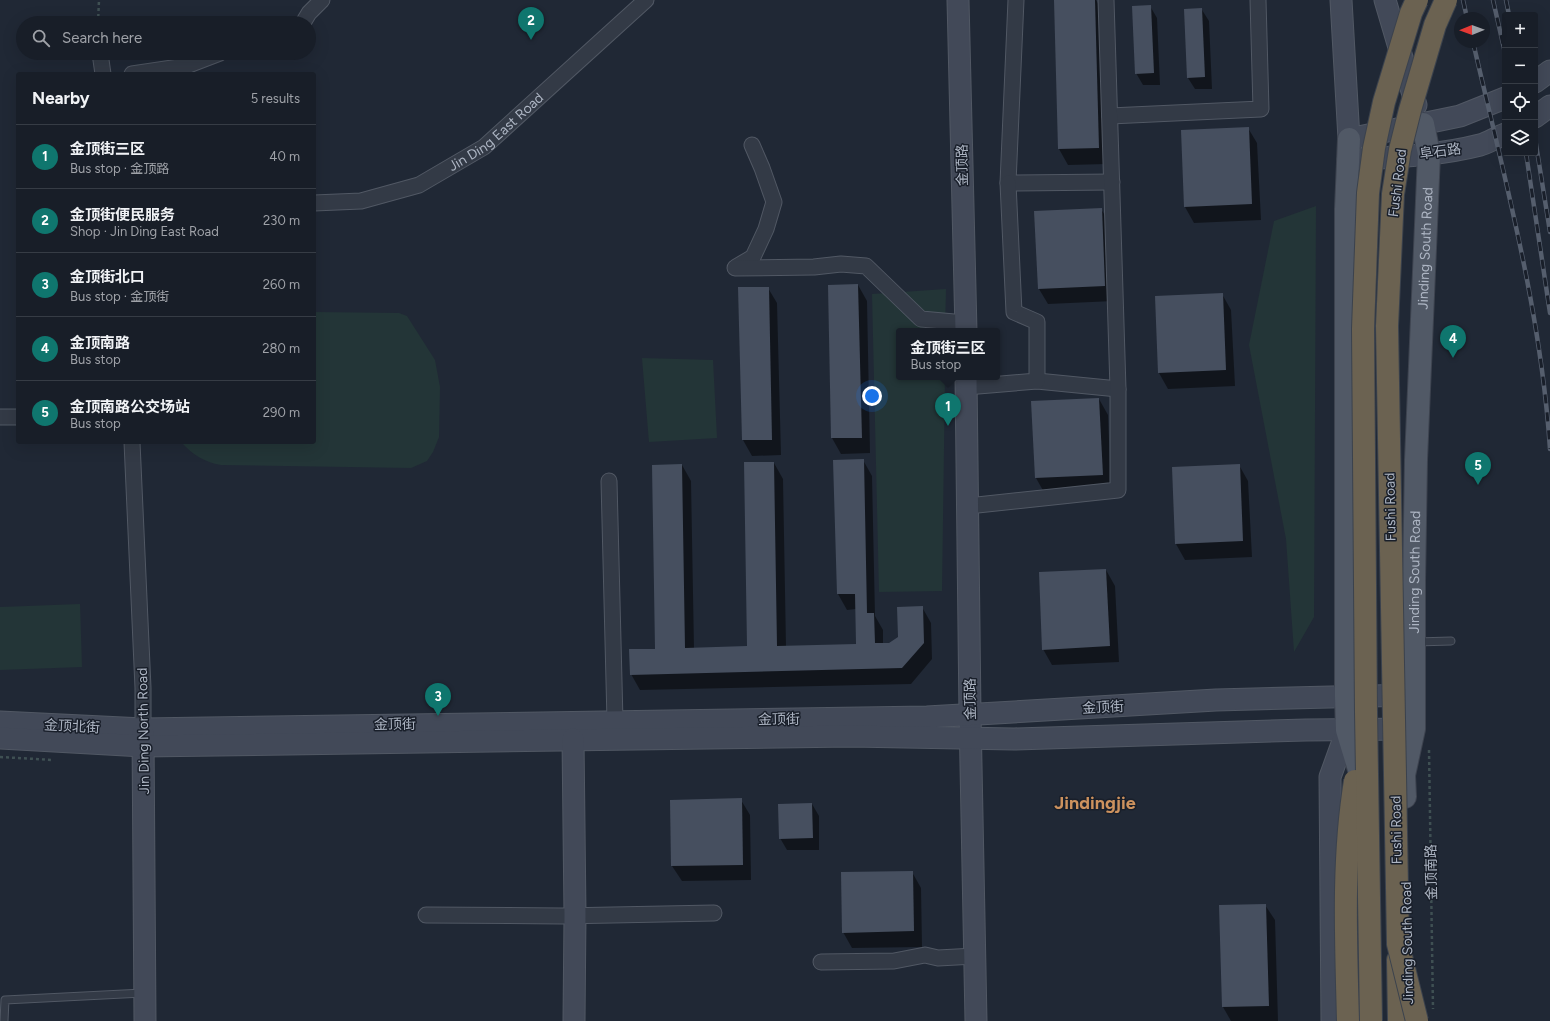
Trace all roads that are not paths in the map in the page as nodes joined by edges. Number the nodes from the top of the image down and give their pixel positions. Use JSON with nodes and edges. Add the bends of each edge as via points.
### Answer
{"nodes":[{"id":1,"x":322,"y":0,"type":"edge"},
{"id":2,"x":646,"y":0,"type":"edge"},
{"id":3,"x":958,"y":0,"type":"edge"},
{"id":4,"x":1016,"y":0,"type":"edge"},
{"id":5,"x":1106,"y":0,"type":"edge"},
{"id":6,"x":1258,"y":0,"type":"edge"},
{"id":7,"x":1341,"y":0,"type":"edge"},
{"id":8,"x":1385,"y":0,"type":"edge"},
{"id":9,"x":1417,"y":0,"type":"edge"},
{"id":10,"x":1446,"y":0,"type":"edge"},
{"id":11,"x":307,"y":16,"type":"edge"},
{"id":12,"x":101,"y":60,"type":"edge"},
{"id":13,"x":202,"y":60,"type":"edge"},
{"id":14,"x":103,"y":72,"type":"edge"},
{"id":15,"x":146,"y":72,"type":"edge"},
{"id":16,"x":1550,"y":72,"type":"edge"},
{"id":17,"x":1538,"y":80,"type":"edge"},
{"id":18,"x":1502,"y":99,"type":"edge"},
{"id":19,"x":1550,"y":106,"type":"edge"},
{"id":20,"x":1538,"y":115,"type":"edge"},
{"id":21,"x":1110,"y":116,"type":"junction"},
{"id":22,"x":1423,"y":124,"type":"junction"},
{"id":23,"x":1502,"y":135,"type":"edge"},
{"id":24,"x":752,"y":145,"type":"dead end"},
{"id":25,"x":1349,"y":149,"type":"junction"},
{"id":26,"x":1429,"y":154,"type":"junction"},
{"id":27,"x":1112,"y":182,"type":"junction"},
{"id":28,"x":1008,"y":183,"type":"junction"},
{"id":29,"x":316,"y":203,"type":"edge"},
{"id":30,"x":966,"y":327,"type":"edge"},
{"id":31,"x":1037,"y":381,"type":"junction"},
{"id":32,"x":966,"y":382,"type":"edge"},
{"id":33,"x":1118,"y":389,"type":"junction"},
{"id":34,"x":0,"y":417,"type":"edge"},
{"id":35,"x":16,"y":417,"type":"edge"},
{"id":36,"x":132,"y":444,"type":"edge"},
{"id":37,"x":608,"y":481,"type":"dead end"},
{"id":38,"x":968,"y":506,"type":"junction"},
{"id":39,"x":1346,"y":629,"type":"junction"},
{"id":40,"x":1414,"y":635,"type":"junction"},
{"id":41,"x":1451,"y":641,"type":"dead end"},
{"id":42,"x":1414,"y":695,"type":"junction"},
{"id":43,"x":1346,"y":696,"type":"junction"},
{"id":44,"x":1366,"y":712,"type":"junction"},
{"id":45,"x":970,"y":714,"type":"junction"},
{"id":46,"x":615,"y":721,"type":"junction"},
{"id":47,"x":0,"y":722,"type":"edge"},
{"id":48,"x":1414,"y":729,"type":"junction"},
{"id":49,"x":1347,"y":730,"type":"junction"},
{"id":50,"x":0,"y":738,"type":"edge"},
{"id":51,"x":143,"y":738,"type":"junction"},
{"id":52,"x":971,"y":738,"type":"junction"},
{"id":53,"x":573,"y":739,"type":"junction"},
{"id":54,"x":714,"y":913,"type":"dead end"},
{"id":55,"x":426,"y":915,"type":"dead end"},
{"id":56,"x":575,"y":915,"type":"junction"},
{"id":57,"x":1398,"y":944,"type":"junction"},
{"id":58,"x":1332,"y":955,"type":"junction"},
{"id":59,"x":975,"y":956,"type":"junction"},
{"id":60,"x":822,"y":962,"type":"dead end"},
{"id":61,"x":1365,"y":992,"type":"junction"},
{"id":62,"x":145,"y":993,"type":"junction"},
{"id":63,"x":1425,"y":1017,"type":"edge"},
{"id":64,"x":3,"y":1020,"type":"edge"},
{"id":65,"x":145,"y":1021,"type":"edge"},
{"id":66,"x":574,"y":1021,"type":"edge"},
{"id":67,"x":976,"y":1021,"type":"edge"},
{"id":68,"x":1332,"y":1021,"type":"edge"},
{"id":69,"x":1348,"y":1021,"type":"edge"},
{"id":70,"x":1366,"y":1021,"type":"edge"},
{"id":71,"x":1371,"y":1021,"type":"edge"},
{"id":72,"x":1398,"y":1021,"type":"edge"},
{"id":73,"x":1408,"y":1021,"type":"edge"}],
"edges":[{"from":1,"to":11,"type":"street"},
{"from":2,"to":29,"type":"street","name":"Jin Ding East Road","via":[[484,147],[419,185],[361,201]]},
{"from":3,"to":30,"type":"main road","name":"金顶路"},
{"from":4,"to":28,"type":"street"},
{"from":5,"to":21,"type":"street"},
{"from":6,"to":21,"type":"street","via":[[1261,109]]},
{"from":7,"to":25,"type":"main road"},
{"from":8,"to":22,"type":"main road"},
{"from":9,"to":44,"type":"highway","name":"Fushi Road","bridge":true,"via":[[1384,102],[1368,193],[1363,329]]},
{"from":10,"to":57,"type":"highway","name":"Fushi Road","bridge":true,"via":[[1435,25],[1410,110],[1393,194],[1387,326]]},
{"from":12,"to":14,"type":"street"},
{"from":13,"to":15,"type":"street","via":[[186,66]]},
{"from":16,"to":17,"type":"main road"},
{"from":18,"to":22,"type":"main road","name":"阜石路","via":[[1470,113]]},
{"from":19,"to":20,"type":"main road"},
{"from":21,"to":27,"type":"street"},
{"from":22,"to":25,"type":"main road","name":"阜石路"},
{"from":22,"to":26,"type":"main road","name":"Jinding South Road"},
{"from":23,"to":26,"type":"main road","name":"阜石路","via":[[1481,145]]},
{"from":24,"to":30,"type":"street","via":[[774,202],[766,229],[753,257],[735,268],[841,264],[866,266],[921,319]]},
{"from":25,"to":26,"type":"main road","name":"阜石路"},
{"from":25,"to":39,"type":"main road","via":[[1346,210]]},
{"from":26,"to":40,"type":"main road","name":"Jinding South Road","via":[[1416,460]]},
{"from":27,"to":28,"type":"street"},
{"from":27,"to":33,"type":"street"},
{"from":28,"to":31,"type":"street","via":[[1014,312],[1037,322]]},
{"from":31,"to":32,"type":"street"},
{"from":31,"to":33,"type":"street"},
{"from":32,"to":38,"type":"main road","name":"金顶路"},
{"from":33,"to":38,"type":"street","via":[[1118,490]]},
{"from":34,"to":35,"type":"street"},
{"from":36,"to":51,"type":"street","name":"Jin Ding North Road","via":[[143,680]]},
{"from":37,"to":46,"type":"street"},
{"from":38,"to":45,"type":"main road","name":"金顶路"},
{"from":39,"to":40,"type":"main road"},
{"from":39,"to":43,"type":"main road"},
{"from":40,"to":41,"type":"lane"},
{"from":40,"to":42,"type":"main road","name":"Jinding South Road"},
{"from":42,"to":43,"type":"main road","name":"金顶街"},
{"from":42,"to":48,"type":"main road","name":"Jinding South Road"},
{"from":43,"to":45,"type":"main road","name":"金顶街","via":[[1216,700]]},
{"from":43,"to":49,"type":"main road"},
{"from":44,"to":69,"type":"highway","bridge":true,"via":[[1354,787],[1348,854]]},
{"from":44,"to":71,"type":"highway","name":"Fushi Road","bridge":true},
{"from":45,"to":46,"type":"main road","name":"金顶街","via":[[927,717]]},
{"from":45,"to":52,"type":"main road","name":"金顶路"},
{"from":46,"to":51,"type":"main road","name":"金顶街"},
{"from":47,"to":51,"type":"main road","name":"金顶北街"},
{"from":48,"to":49,"type":"main road","name":"金顶街"},
{"from":48,"to":73,"type":"main road","name":"Jinding South Road","via":[[1404,775]]},
{"from":49,"to":52,"type":"main road","name":"金顶街"},
{"from":49,"to":58,"type":"main road","via":[[1330,777]]},
{"from":49,"to":61,"type":"main road","via":[[1361,776]]},
{"from":50,"to":51,"type":"main road","name":"金顶北街"},
{"from":51,"to":53,"type":"main road","name":"金顶街"},
{"from":51,"to":62,"type":"main road","name":"Jin Ding North Road"},
{"from":52,"to":53,"type":"main road","name":"金顶街","via":[[851,736]]},
{"from":52,"to":59,"type":"main road","name":"金顶路"},
{"from":53,"to":56,"type":"main road"},
{"from":54,"to":56,"type":"street"},
{"from":55,"to":56,"type":"street"},
{"from":56,"to":66,"type":"main road"},
{"from":57,"to":63,"type":"highway","bridge":true},
{"from":57,"to":72,"type":"highway","name":"Fushi Road","bridge":true},
{"from":58,"to":61,"type":"main road"},
{"from":58,"to":68,"type":"main road"},
{"from":59,"to":60,"type":"street","via":[[938,958],[925,955],[894,961]]},
{"from":59,"to":67,"type":"main road","name":"金顶路"},
{"from":61,"to":70,"type":"main road"},
{"from":62,"to":64,"type":"lane","via":[[6,1000]]},
{"from":62,"to":65,"type":"main road","name":"Jin Ding North Road"}]}
